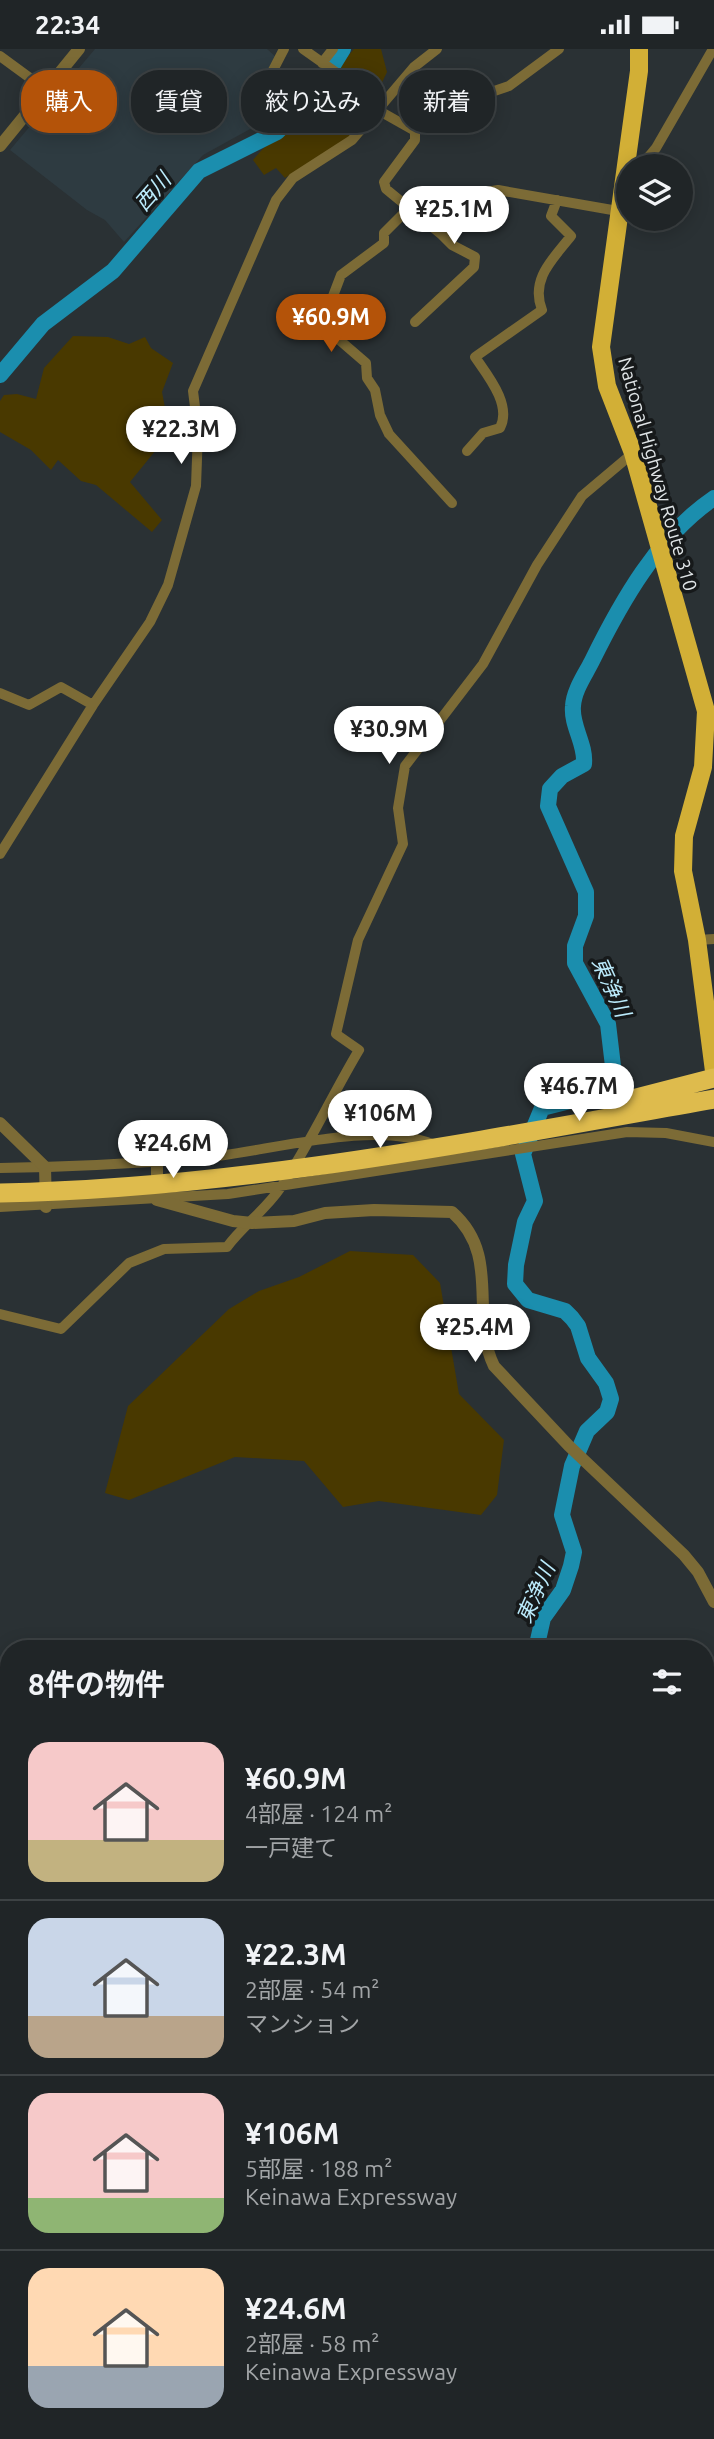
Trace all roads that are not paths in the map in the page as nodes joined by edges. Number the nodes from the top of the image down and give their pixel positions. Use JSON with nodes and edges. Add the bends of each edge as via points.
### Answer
{"nodes":[{"id":1,"x":79,"y":49,"type":"edge"},
{"id":2,"x":284,"y":49,"type":"edge"},
{"id":3,"x":303,"y":49,"type":"edge"},
{"id":4,"x":333,"y":49,"type":"edge"},
{"id":5,"x":437,"y":49,"type":"edge"},
{"id":6,"x":559,"y":49,"type":"edge"},
{"id":7,"x":639,"y":49,"type":"edge"},
{"id":8,"x":713,"y":49,"type":"edge"},
{"id":9,"x":0,"y":56,"type":"edge"},
{"id":10,"x":323,"y":64,"type":"junction"},
{"id":11,"x":61,"y":70,"type":"edge"},
{"id":12,"x":273,"y":70,"type":"edge"},
{"id":13,"x":332,"y":70,"type":"edge"},
{"id":14,"x":21,"y":71,"type":"edge"},
{"id":15,"x":495,"y":91,"type":"edge"},
{"id":16,"x":385,"y":99,"type":"edge"},
{"id":17,"x":21,"y":119,"type":"edge"},
{"id":18,"x":357,"y":133,"type":"edge"},
{"id":19,"x":415,"y":133,"type":"edge"},
{"id":20,"x":0,"y":146,"type":"edge"},
{"id":21,"x":630,"y":154,"type":"edge"},
{"id":22,"x":651,"y":154,"type":"edge"},
{"id":23,"x":557,"y":200,"type":"junction"},
{"id":24,"x":408,"y":209,"type":"junction"},
{"id":25,"x":616,"y":211,"type":"edge"},
{"id":26,"x":616,"y":227,"type":"edge"},
{"id":27,"x":442,"y":235,"type":"junction"},
{"id":28,"x":415,"y":322,"type":"dead end"},
{"id":29,"x":467,"y":451,"type":"dead end"},
{"id":30,"x":633,"y":453,"type":"junction"},
{"id":31,"x":452,"y":503,"type":"dead end"},
{"id":32,"x":0,"y":693,"type":"edge"},
{"id":33,"x":93,"y":705,"type":"junction"},
{"id":34,"x":0,"y":855,"type":"edge"},
{"id":35,"x":706,"y":940,"type":"edge"},
{"id":36,"x":714,"y":1071,"type":"edge"},
{"id":37,"x":714,"y":1078,"type":"edge"},
{"id":38,"x":714,"y":1099,"type":"edge"},
{"id":39,"x":650,"y":1108,"type":"junction"},
{"id":40,"x":714,"y":1109,"type":"edge"},
{"id":41,"x":0,"y":1123,"type":"edge"},
{"id":42,"x":527,"y":1132,"type":"junction"},
{"id":43,"x":714,"y":1142,"type":"edge"},
{"id":44,"x":306,"y":1144,"type":"junction"},
{"id":45,"x":456,"y":1157,"type":"junction"},
{"id":46,"x":157,"y":1161,"type":"junction"},
{"id":47,"x":45,"y":1167,"type":"junction"},
{"id":48,"x":0,"y":1168,"type":"edge"},
{"id":49,"x":282,"y":1186,"type":"junction"},
{"id":50,"x":0,"y":1193,"type":"edge"},
{"id":51,"x":157,"y":1200,"type":"junction"},
{"id":52,"x":0,"y":1207,"type":"edge"},
{"id":53,"x":46,"y":1207,"type":"junction"},
{"id":54,"x":252,"y":1223,"type":"junction"},
{"id":55,"x":0,"y":1314,"type":"edge"},
{"id":56,"x":714,"y":1602,"type":"edge"}],
"edges":[{"from":1,"to":11,"type":"street"},
{"from":2,"to":12,"type":"street"},
{"from":3,"to":10,"type":"street"},
{"from":4,"to":10,"type":"street"},
{"from":5,"to":16,"type":"street"},
{"from":6,"to":15,"type":"street","via":[[509,86]]},
{"from":7,"to":21,"type":"highway","name":"National Highway Route 310"},
{"from":8,"to":22,"type":"street"},
{"from":9,"to":14,"type":"street"},
{"from":10,"to":13,"type":"street"},
{"from":17,"to":20,"type":"street"},
{"from":18,"to":33,"type":"street","via":[[293,178],[276,200],[193,391],[198,431],[195,486],[168,586],[150,622]]},
{"from":19,"to":24,"type":"street","via":[[384,182]]},
{"from":23,"to":25,"type":"street"},
{"from":23,"to":27,"type":"street","via":[[486,192]]},
{"from":23,"to":29,"type":"street","via":[[551,216],[571,236],[540,276],[537,297],[542,310],[475,356],[502,403],[505,420],[500,428],[483,433]]},
{"from":24,"to":27,"type":"street"},
{"from":24,"to":31,"type":"street","via":[[384,233],[384,243],[341,275],[322,325],[366,363],[367,378],[389,434]]},
{"from":26,"to":30,"type":"highway","name":"National Highway Route 310","via":[[601,347],[607,386]]},
{"from":27,"to":28,"type":"street","via":[[452,246],[475,257],[474,267]]},
{"from":30,"to":35,"type":"highway","name":"National Highway Route 310","via":[[706,711],[704,767],[684,836],[683,871]]},
{"from":30,"to":44,"type":"street","via":[[582,496],[537,565],[483,664],[405,767],[398,808],[403,844],[358,940],[336,1034],[359,1050]]},
{"from":32,"to":33,"type":"street","via":[[29,705],[61,687]]},
{"from":33,"to":34,"type":"street"},
{"from":35,"to":36,"type":"highway","name":"National Highway Route 310"},
{"from":37,"to":42,"type":"highway","via":[[558,1119]]},
{"from":38,"to":39,"type":"highway"},
{"from":39,"to":40,"type":"highway"},
{"from":39,"to":42,"type":"highway"},
{"from":41,"to":47,"type":"street"},
{"from":42,"to":50,"type":"highway","via":[[268,1174],[83,1191]]},
{"from":43,"to":45,"type":"street","via":[[627,1132]]},
{"from":44,"to":45,"type":"street","via":[[390,1135],[428,1142]]},
{"from":44,"to":46,"type":"street"},
{"from":44,"to":49,"type":"street"},
{"from":45,"to":49,"type":"street"},
{"from":46,"to":47,"type":"street"},
{"from":46,"to":51,"type":"street"},
{"from":47,"to":48,"type":"street"},
{"from":47,"to":53,"type":"street"},
{"from":49,"to":51,"type":"street"},
{"from":49,"to":54,"type":"street"},
{"from":51,"to":53,"type":"street"},
{"from":51,"to":54,"type":"street"},
{"from":52,"to":53,"type":"street"},
{"from":54,"to":55,"type":"street","via":[[239,1230],[227,1247],[164,1249],[129,1263],[61,1329]]},
{"from":54,"to":56,"type":"street","via":[[373,1210],[452,1212],[474,1237],[481,1261],[486,1350],[494,1366],[569,1446],[684,1555]]}]}
